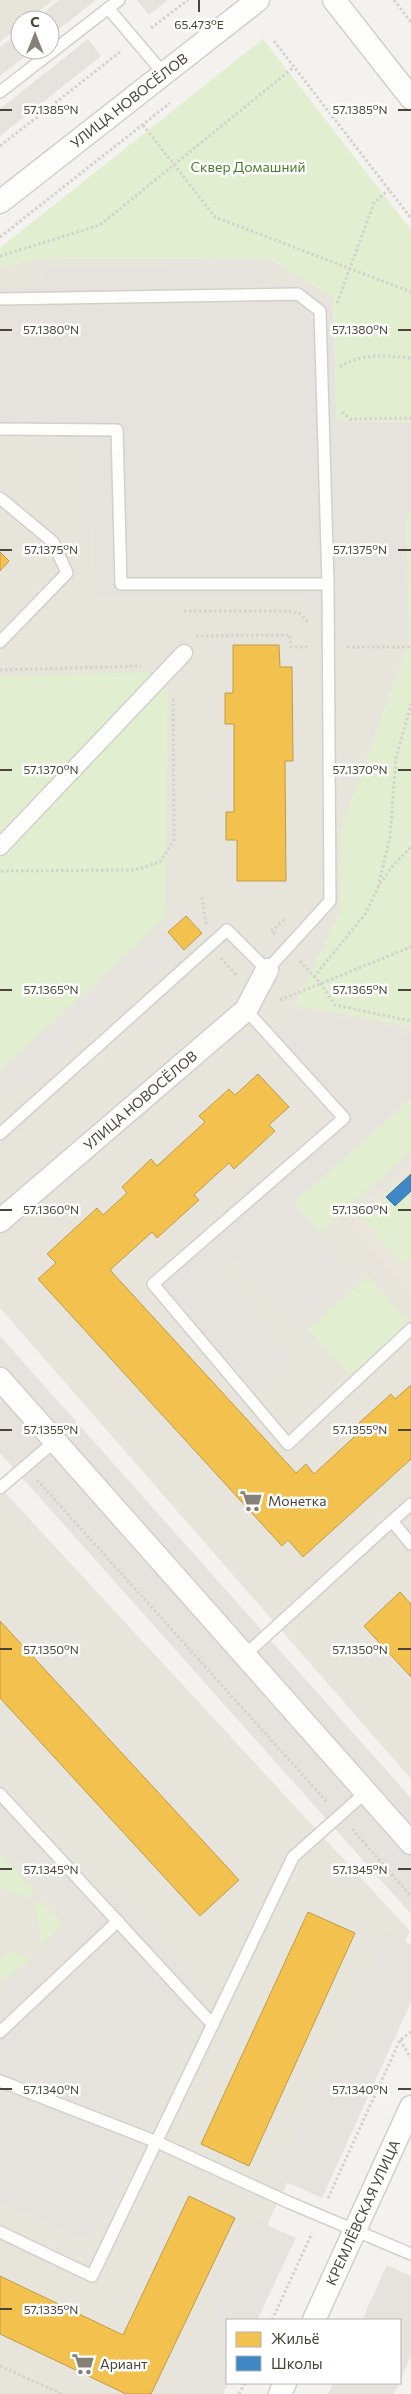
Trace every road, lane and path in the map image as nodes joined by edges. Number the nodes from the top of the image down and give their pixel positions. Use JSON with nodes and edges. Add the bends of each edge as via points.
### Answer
{"nodes":[{"id":1,"x":118,"y":0,"type":"edge"},
{"id":2,"x":188,"y":0,"type":"edge"},
{"id":3,"x":258,"y":0,"type":"edge"},
{"id":4,"x":334,"y":0,"type":"edge"},
{"id":5,"x":394,"y":0,"type":"edge"},
{"id":6,"x":108,"y":8,"type":"junction"},
{"id":7,"x":411,"y":22,"type":"edge"},
{"id":8,"x":135,"y":40,"type":"junction"},
{"id":9,"x":274,"y":41,"type":"dead end"},
{"id":10,"x":294,"y":68,"type":"junction"},
{"id":11,"x":164,"y":74,"type":"junction"},
{"id":12,"x":0,"y":92,"type":"edge"},
{"id":13,"x":411,"y":98,"type":"edge"},
{"id":14,"x":173,"y":101,"type":"dead end"},
{"id":15,"x":143,"y":125,"type":"junction"},
{"id":16,"x":0,"y":146,"type":"edge"},
{"id":17,"x":175,"y":164,"type":"junction"},
{"id":18,"x":389,"y":189,"type":"junction"},
{"id":19,"x":0,"y":202,"type":"edge"},
{"id":20,"x":411,"y":218,"type":"edge"},
{"id":21,"x":0,"y":237,"type":"edge"},
{"id":22,"x":0,"y":256,"type":"edge"},
{"id":23,"x":350,"y":268,"type":"junction"},
{"id":24,"x":411,"y":292,"type":"edge"},
{"id":25,"x":0,"y":299,"type":"edge"},
{"id":26,"x":336,"y":306,"type":"dead end"},
{"id":27,"x":411,"y":358,"type":"edge"},
{"id":28,"x":337,"y":360,"type":"dead end"},
{"id":29,"x":338,"y":409,"type":"dead end"},
{"id":30,"x":411,"y":418,"type":"edge"},
{"id":31,"x":0,"y":429,"type":"edge"},
{"id":32,"x":0,"y":498,"type":"edge"},
{"id":33,"x":328,"y":584,"type":"junction"},
{"id":34,"x":184,"y":611,"type":"dead end"},
{"id":35,"x":194,"y":636,"type":"dead end"},
{"id":36,"x":0,"y":642,"type":"edge"},
{"id":37,"x":314,"y":647,"type":"junction"},
{"id":38,"x":328,"y":647,"type":"junction"},
{"id":39,"x":411,"y":648,"type":"edge"},
{"id":40,"x":184,"y":653,"type":"dead end"},
{"id":41,"x":0,"y":670,"type":"edge"},
{"id":42,"x":165,"y":672,"type":"junction"},
{"id":43,"x":411,"y":704,"type":"edge"},
{"id":44,"x":0,"y":847,"type":"edge"},
{"id":45,"x":411,"y":847,"type":"edge"},
{"id":46,"x":0,"y":870,"type":"edge"},
{"id":47,"x":378,"y":887,"type":"junction"},
{"id":48,"x":286,"y":918,"type":"dead end"},
{"id":49,"x":288,"y":948,"type":"junction"},
{"id":50,"x":267,"y":970,"type":"junction"},
{"id":51,"x":314,"y":977,"type":"junction"},
{"id":52,"x":246,"y":1010,"type":"junction"},
{"id":53,"x":411,"y":1021,"type":"edge"},
{"id":54,"x":0,"y":1134,"type":"edge"},
{"id":55,"x":0,"y":1221,"type":"edge"},
{"id":56,"x":411,"y":1329,"type":"edge"},
{"id":57,"x":0,"y":1379,"type":"edge"},
{"id":58,"x":55,"y":1441,"type":"junction"},
{"id":59,"x":25,"y":1467,"type":"junction"},
{"id":60,"x":0,"y":1488,"type":"edge"},
{"id":61,"x":411,"y":1504,"type":"edge"},
{"id":62,"x":392,"y":1521,"type":"junction"},
{"id":63,"x":411,"y":1544,"type":"edge"},
{"id":64,"x":244,"y":1655,"type":"junction"},
{"id":65,"x":366,"y":1792,"type":"junction"},
{"id":66,"x":0,"y":1794,"type":"edge"},
{"id":67,"x":340,"y":1816,"type":"junction"},
{"id":68,"x":411,"y":1843,"type":"edge"},
{"id":69,"x":411,"y":1896,"type":"edge"},
{"id":70,"x":118,"y":1921,"type":"junction"},
{"id":71,"x":213,"y":2025,"type":"junction"},
{"id":72,"x":0,"y":2032,"type":"edge"},
{"id":73,"x":411,"y":2032,"type":"edge"},
{"id":74,"x":400,"y":2040,"type":"junction"},
{"id":75,"x":411,"y":2058,"type":"edge"},
{"id":76,"x":0,"y":2081,"type":"edge"},
{"id":77,"x":411,"y":2107,"type":"edge"},
{"id":78,"x":156,"y":2142,"type":"junction"},
{"id":79,"x":319,"y":2215,"type":"junction"},
{"id":80,"x":355,"y":2231,"type":"junction"},
{"id":81,"x":0,"y":2232,"type":"edge"},
{"id":82,"x":411,"y":2254,"type":"edge"},
{"id":83,"x":272,"y":2319,"type":"edge"},
{"id":84,"x":314,"y":2319,"type":"edge"},
{"id":85,"x":0,"y":2366,"type":"edge"},
{"id":86,"x":62,"y":2394,"type":"edge"}],
"edges":[{"from":1,"to":6,"type":"lane"},
{"from":2,"to":8,"type":"path"},
{"from":3,"to":11,"type":"street","name":"УЛИЦА НОВОСЁЛОВ"},
{"from":4,"to":13,"type":"street"},
{"from":5,"to":7,"type":"path"},
{"from":6,"to":8,"type":"lane"},
{"from":6,"to":12,"type":"lane"},
{"from":8,"to":11,"type":"lane"},
{"from":8,"to":16,"type":"path"},
{"from":9,"to":10,"type":"path"},
{"from":10,"to":17,"type":"path"},
{"from":10,"to":18,"type":"path"},
{"from":11,"to":19,"type":"street","name":"УЛИЦА НОВОСЁЛОВ"},
{"from":14,"to":15,"type":"path"},
{"from":15,"to":17,"type":"path"},
{"from":15,"to":21,"type":"path"},
{"from":17,"to":22,"type":"path","via":[[100,225]]},
{"from":17,"to":23,"type":"path","via":[[215,218]]},
{"from":18,"to":20,"type":"path"},
{"from":18,"to":23,"type":"path","via":[[374,202]]},
{"from":23,"to":24,"type":"path"},
{"from":23,"to":26,"type":"path"},
{"from":25,"to":33,"type":"lane","via":[[298,294],[320,311]]},
{"from":27,"to":28,"type":"path","via":[[371,355],[352,360],[338,369]]},
{"from":29,"to":30,"type":"path","via":[[350,419]]},
{"from":31,"to":33,"type":"lane","via":[[117,430],[121,584]]},
{"from":32,"to":36,"type":"lane","via":[[53,542],[67,573]]},
{"from":33,"to":38,"type":"lane"},
{"from":34,"to":37,"type":"path","via":[[299,613],[309,622]]},
{"from":35,"to":37,"type":"path","via":[[290,635],[291,647]]},
{"from":37,"to":38,"type":"path"},
{"from":38,"to":39,"type":"path"},
{"from":38,"to":49,"type":"lane","via":[[330,901]]},
{"from":40,"to":42,"type":"street"},
{"from":41,"to":42,"type":"path","via":[[153,666]]},
{"from":42,"to":44,"type":"street"},
{"from":42,"to":46,"type":"path","via":[[173,682],[174,840],[160,862],[134,870]]},
{"from":43,"to":47,"type":"path","via":[[396,758],[390,837]]},
{"from":45,"to":47,"type":"path"},
{"from":47,"to":51,"type":"path","via":[[366,913]]},
{"from":48,"to":49,"type":"path","via":[[271,931]]},
{"from":49,"to":50,"type":"lane"},
{"from":49,"to":51,"type":"path"},
{"from":50,"to":52,"type":"street","name":"УЛИЦА НОВОСЁЛОВ"},
{"from":50,"to":54,"type":"lane","via":[[227,930]]},
{"from":51,"to":53,"type":"path","via":[[336,1005]]},
{"from":52,"to":55,"type":"street","name":"УЛИЦА НОВОСЁЛОВ"},
{"from":52,"to":56,"type":"lane","via":[[344,1118],[153,1284],[288,1444]]},
{"from":57,"to":58,"type":"street"},
{"from":58,"to":59,"type":"lane"},
{"from":58,"to":64,"type":"street"},
{"from":59,"to":60,"type":"lane"},
{"from":59,"to":67,"type":"path"},
{"from":61,"to":62,"type":"lane"},
{"from":62,"to":63,"type":"lane"},
{"from":62,"to":64,"type":"lane"},
{"from":64,"to":65,"type":"street"},
{"from":65,"to":67,"type":"lane"},
{"from":65,"to":68,"type":"street"},
{"from":66,"to":70,"type":"lane"},
{"from":67,"to":69,"type":"path"},
{"from":67,"to":71,"type":"lane","via":[[293,1857]]},
{"from":70,"to":71,"type":"lane"},
{"from":70,"to":72,"type":"lane"},
{"from":71,"to":78,"type":"lane"},
{"from":73,"to":74,"type":"path"},
{"from":74,"to":75,"type":"path"},
{"from":74,"to":79,"type":"path"},
{"from":76,"to":78,"type":"lane"},
{"from":77,"to":80,"type":"street","name":"КРЕМЛЁВСКАЯ УЛИЦА"},
{"from":78,"to":79,"type":"lane"},
{"from":78,"to":81,"type":"lane","via":[[92,2276]]},
{"from":79,"to":80,"type":"lane"},
{"from":79,"to":83,"type":"path"},
{"from":80,"to":82,"type":"lane"},
{"from":80,"to":84,"type":"street","name":"КРЕМЛЁВСКАЯ УЛИЦА"},
{"from":85,"to":86,"type":"path"}]}
